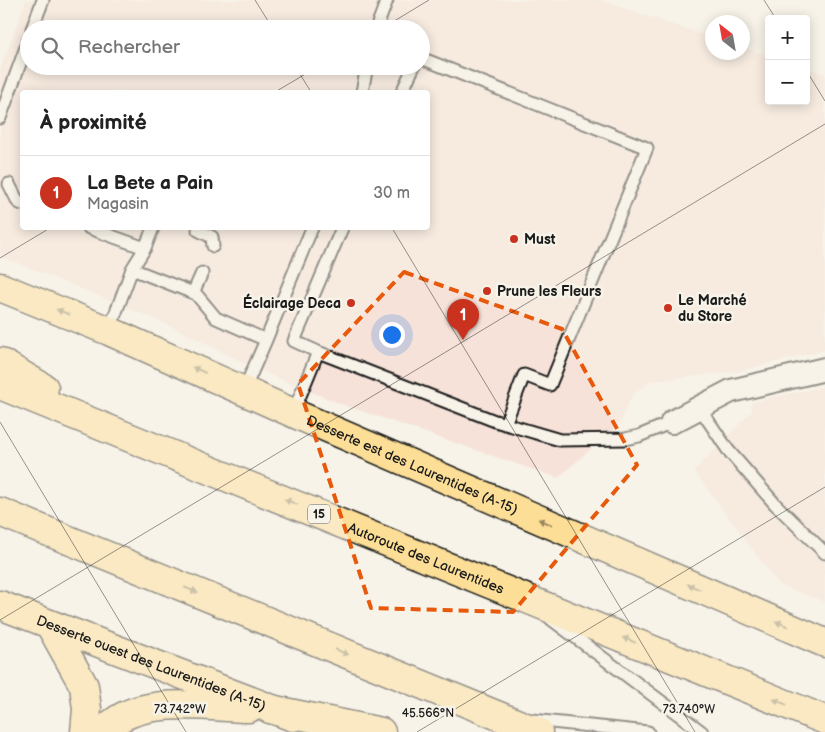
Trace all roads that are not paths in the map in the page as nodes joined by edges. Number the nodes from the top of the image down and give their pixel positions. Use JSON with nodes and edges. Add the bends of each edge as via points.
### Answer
{"nodes":[{"id":1,"x":43,"y":0,"type":"edge"},
{"id":2,"x":387,"y":0,"type":"edge"},
{"id":3,"x":35,"y":20,"type":"edge"},
{"id":4,"x":379,"y":20,"type":"edge"},
{"id":5,"x":430,"y":62,"type":"edge"},
{"id":6,"x":20,"y":64,"type":"edge"},
{"id":7,"x":365,"y":75,"type":"edge"},
{"id":8,"x":410,"y":75,"type":"edge"},
{"id":9,"x":362,"y":90,"type":"edge"},
{"id":10,"x":403,"y":90,"type":"edge"},
{"id":11,"x":0,"y":118,"type":"edge"},
{"id":12,"x":9,"y":184,"type":"dead end"},
{"id":13,"x":20,"y":203,"type":"edge"},
{"id":14,"x":94,"y":230,"type":"edge"},
{"id":15,"x":152,"y":230,"type":"edge"},
{"id":16,"x":198,"y":230,"type":"dead end"},
{"id":17,"x":311,"y":230,"type":"edge"},
{"id":18,"x":341,"y":230,"type":"edge"},
{"id":19,"x":213,"y":246,"type":"dead end"},
{"id":20,"x":146,"y":248,"type":"junction"},
{"id":21,"x":132,"y":269,"type":"junction"},
{"id":22,"x":202,"y":273,"type":"dead end"},
{"id":23,"x":0,"y":287,"type":"edge"},
{"id":24,"x":193,"y":293,"type":"junction"},
{"id":25,"x":109,"y":331,"type":"junction"},
{"id":26,"x":266,"y":340,"type":"junction"},
{"id":27,"x":318,"y":352,"type":"junction"},
{"id":28,"x":0,"y":362,"type":"edge"},
{"id":29,"x":825,"y":368,"type":"edge"},
{"id":30,"x":0,"y":385,"type":"edge"},
{"id":31,"x":244,"y":390,"type":"junction"},
{"id":32,"x":699,"y":407,"type":"junction"},
{"id":33,"x":293,"y":413,"type":"junction"},
{"id":34,"x":672,"y":422,"type":"joint"},
{"id":35,"x":505,"y":424,"type":"junction"},
{"id":36,"x":123,"y":434,"type":"junction"},
{"id":37,"x":0,"y":512,"type":"edge"},
{"id":38,"x":0,"y":530,"type":"edge"},
{"id":39,"x":825,"y":553,"type":"edge"},
{"id":40,"x":146,"y":571,"type":"junction"},
{"id":41,"x":515,"y":593,"type":"junction"},
{"id":42,"x":0,"y":605,"type":"edge"},
{"id":43,"x":50,"y":625,"type":"junction"},
{"id":44,"x":825,"y":643,"type":"edge"},
{"id":45,"x":270,"y":708,"type":"junction"},
{"id":46,"x":500,"y":716,"type":"junction"},
{"id":47,"x":825,"y":720,"type":"edge"},
{"id":48,"x":85,"y":732,"type":"edge"},
{"id":49,"x":104,"y":732,"type":"edge"},
{"id":50,"x":331,"y":732,"type":"edge"},
{"id":51,"x":381,"y":732,"type":"edge"},
{"id":52,"x":538,"y":732,"type":"edge"},
{"id":53,"x":648,"y":732,"type":"edge"},
{"id":54,"x":702,"y":732,"type":"edge"}],
"edges":[{"from":1,"to":3,"type":"lane"},
{"from":2,"to":4,"type":"lane"},
{"from":5,"to":35,"type":"lane","via":[[648,148],[550,385],[524,375]]},
{"from":6,"to":11,"type":"lane"},
{"from":7,"to":9,"type":"lane"},
{"from":8,"to":10,"type":"lane"},
{"from":12,"to":13,"type":"lane"},
{"from":14,"to":20,"type":"lane"},
{"from":15,"to":20,"type":"lane"},
{"from":16,"to":19,"type":"lane","via":[[212,237]]},
{"from":17,"to":26,"type":"lane"},
{"from":18,"to":27,"type":"lane","via":[[294,341]]},
{"from":20,"to":21,"type":"lane"},
{"from":21,"to":24,"type":"lane"},
{"from":21,"to":25,"type":"lane"},
{"from":22,"to":24,"type":"lane"},
{"from":25,"to":23,"type":"main road","name":"Desserte est des Laurentides (A-15)","one_way":true},
{"from":24,"to":26,"type":"lane","via":[[216,318]]},
{"from":31,"to":25,"type":"main road","name":"Desserte est des Laurentides (A-15)","one_way":true},
{"from":26,"to":31,"type":"lane"},
{"from":27,"to":33,"type":"lane"},
{"from":27,"to":35,"type":"lane"},
{"from":28,"to":36,"type":"main road"},
{"from":29,"to":32,"type":"street","via":[[742,387]]},
{"from":30,"to":36,"type":"main road","name":"Autoroute des Laurentides","number":"15"},
{"from":31,"to":33,"type":"main road","name":"Desserte est des Laurentides (A-15)"},
{"from":32,"to":34,"type":"street"},
{"from":32,"to":39,"type":"lane","via":[[728,450],[775,504]]},
{"from":44,"to":33,"type":"main road","name":"Desserte est des Laurentides (A-15)","one_way":true},
{"from":34,"to":35,"type":"lane","via":[[624,439],[582,440],[560,440]]},
{"from":41,"to":36,"type":"main road","name":"Autoroute des Laurentides","number":"15","one_way":true},
{"from":37,"to":40,"type":"main road"},
{"from":38,"to":40,"type":"main road"},
{"from":40,"to":46,"type":"main road","one_way":true},
{"from":47,"to":41,"type":"main road","name":"Autoroute des Laurentides","number":"15","one_way":true},
{"from":41,"to":54,"type":"lane"},
{"from":42,"to":43,"type":"main road","name":"Desserte ouest des Laurentides (A-15)"},
{"from":43,"to":45,"type":"main road","name":"Desserte ouest des Laurentides (A-15)"},
{"from":43,"to":48,"type":"main road","via":[[84,686]]},
{"from":45,"to":49,"type":"main road","via":[[149,706],[122,715]]},
{"from":45,"to":50,"type":"main road","name":"Desserte ouest des Laurentides (A-15)"},
{"from":45,"to":51,"type":"main road"},
{"from":46,"to":52,"type":"main road"},
{"from":46,"to":53,"type":"lane"}]}
